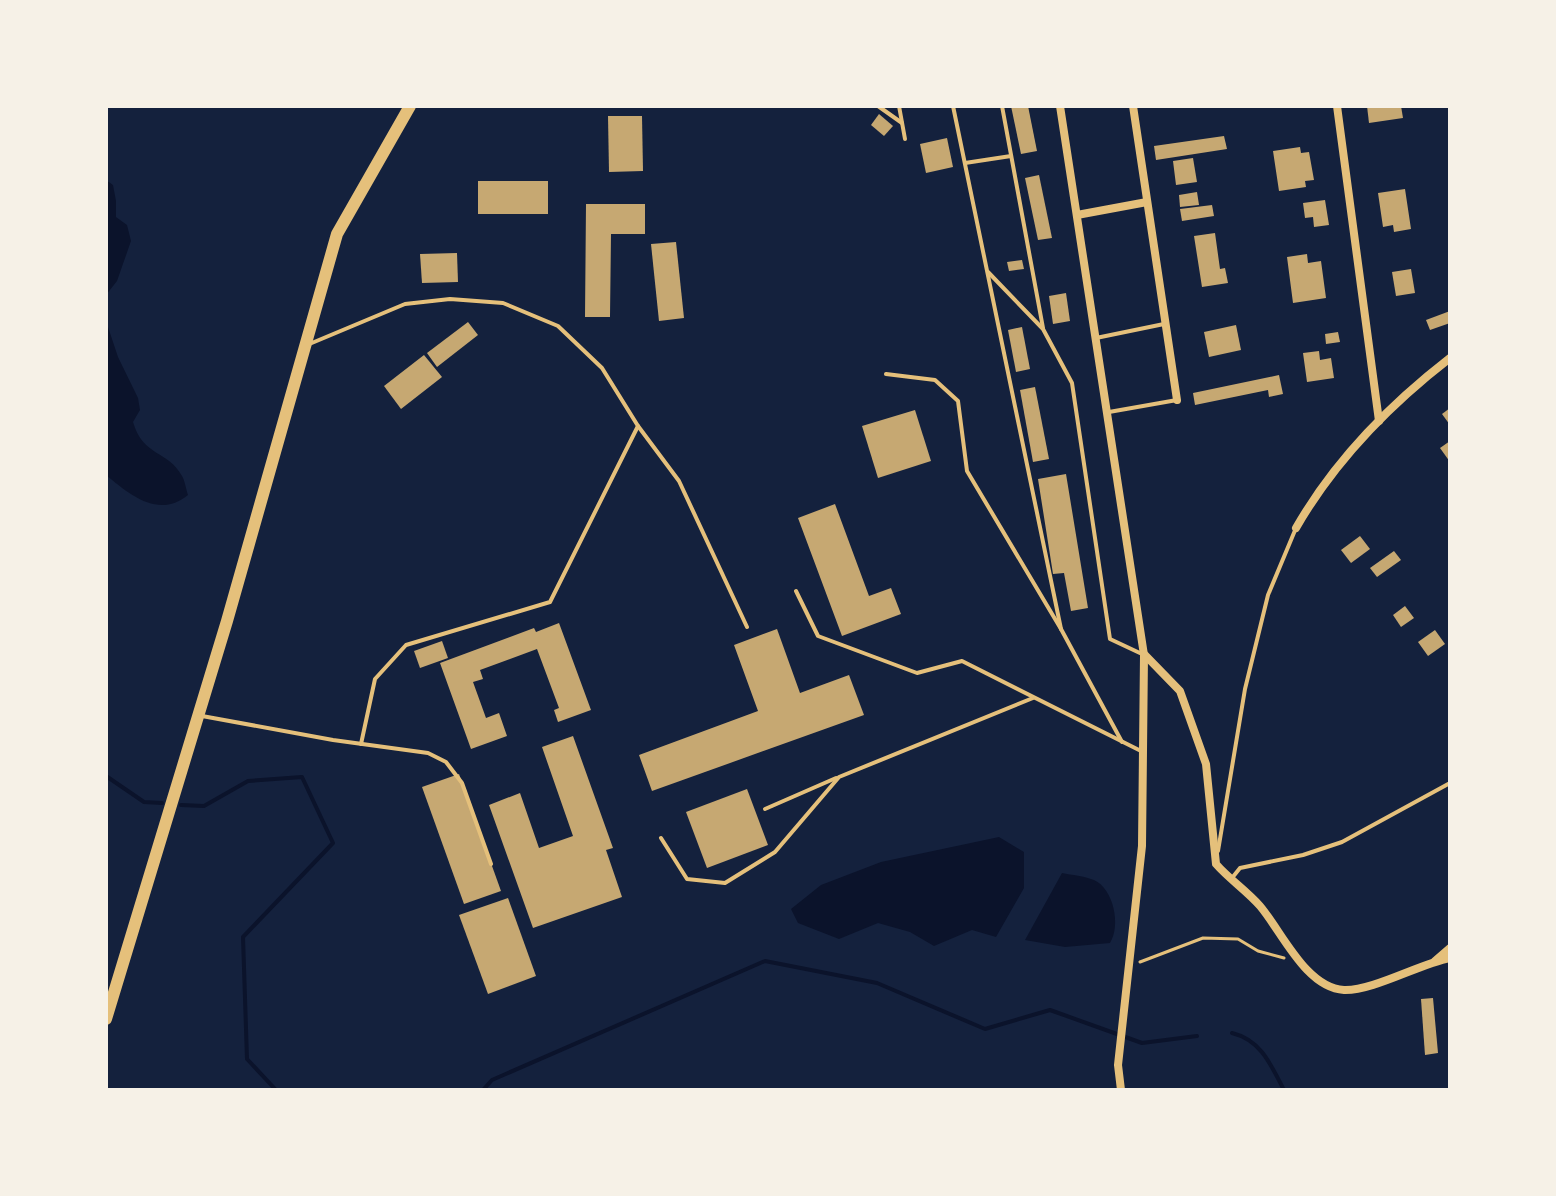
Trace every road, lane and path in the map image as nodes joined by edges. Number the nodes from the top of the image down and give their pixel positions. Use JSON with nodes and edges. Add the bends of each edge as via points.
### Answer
{"nodes":[{"id":1,"x":410,"y":106,"type":"edge"},
{"id":2,"x":878,"y":106,"type":"edge"},
{"id":3,"x":899,"y":106,"type":"edge"},
{"id":4,"x":953,"y":106,"type":"edge"},
{"id":5,"x":1002,"y":106,"type":"edge"},
{"id":6,"x":1060,"y":106,"type":"edge"},
{"id":7,"x":1133,"y":106,"type":"edge"},
{"id":8,"x":1337,"y":106,"type":"edge"},
{"id":9,"x":902,"y":123,"type":"junction"},
{"id":10,"x":905,"y":139,"type":"dead end"},
{"id":11,"x":1011,"y":156,"type":"junction"},
{"id":12,"x":965,"y":163,"type":"junction"},
{"id":13,"x":1147,"y":202,"type":"junction"},
{"id":14,"x":1077,"y":215,"type":"junction"},
{"id":15,"x":987,"y":272,"type":"junction"},
{"id":16,"x":1166,"y":324,"type":"junction"},
{"id":17,"x":1043,"y":329,"type":"junction"},
{"id":18,"x":1096,"y":338,"type":"junction"},
{"id":19,"x":305,"y":346,"type":"junction"},
{"id":20,"x":1450,"y":358,"type":"edge"},
{"id":21,"x":886,"y":374,"type":"dead end"},
{"id":22,"x":1177,"y":400,"type":"joint"},
{"id":23,"x":1107,"y":413,"type":"junction"},
{"id":24,"x":1379,"y":421,"type":"junction"},
{"id":25,"x":638,"y":426,"type":"junction"},
{"id":26,"x":1296,"y":528,"type":"joint"},
{"id":27,"x":796,"y":591,"type":"dead end"},
{"id":28,"x":747,"y":627,"type":"dead end"},
{"id":29,"x":1061,"y":629,"type":"junction"},
{"id":30,"x":1144,"y":655,"type":"junction"},
{"id":31,"x":1033,"y":698,"type":"junction"},
{"id":32,"x":199,"y":715,"type":"junction"},
{"id":33,"x":1122,"y":742,"type":"junction"},
{"id":34,"x":361,"y":744,"type":"junction"},
{"id":35,"x":1143,"y":752,"type":"junction"},
{"id":36,"x":839,"y":777,"type":"junction"},
{"id":37,"x":1450,"y":783,"type":"edge"},
{"id":38,"x":765,"y":809,"type":"dead end"},
{"id":39,"x":661,"y":838,"type":"dead end"},
{"id":40,"x":491,"y":864,"type":"dead end"},
{"id":41,"x":1216,"y":864,"type":"junction"},
{"id":42,"x":1230,"y":880,"type":"junction"},
{"id":43,"x":1450,"y":948,"type":"edge"},
{"id":44,"x":1450,"y":958,"type":"edge"},
{"id":45,"x":1434,"y":961,"type":"junction"},
{"id":46,"x":1304,"y":965,"type":"junction"},
{"id":47,"x":1129,"y":966,"type":"junction"},
{"id":48,"x":106,"y":1019,"type":"edge"},
{"id":49,"x":1121,"y":1090,"type":"edge"}],
"edges":[{"from":1,"to":19,"type":"main road","via":[[337,234]]},
{"from":2,"to":9,"type":"lane"},
{"from":3,"to":9,"type":"lane"},
{"from":4,"to":12,"type":"lane"},
{"from":5,"to":11,"type":"lane"},
{"from":6,"to":14,"type":"street"},
{"from":7,"to":13,"type":"street"},
{"from":8,"to":24,"type":"street"},
{"from":9,"to":10,"type":"lane"},
{"from":11,"to":12,"type":"lane"},
{"from":11,"to":17,"type":"lane"},
{"from":12,"to":15,"type":"lane"},
{"from":13,"to":14,"type":"street"},
{"from":13,"to":16,"type":"street"},
{"from":14,"to":18,"type":"street"},
{"from":15,"to":17,"type":"lane"},
{"from":15,"to":29,"type":"lane"},
{"from":16,"to":18,"type":"lane"},
{"from":16,"to":22,"type":"street"},
{"from":17,"to":30,"type":"lane","via":[[1072,383],[1110,639]]},
{"from":18,"to":23,"type":"street"},
{"from":19,"to":25,"type":"lane","via":[[405,304],[450,299],[503,303],[558,326],[602,368]]},
{"from":19,"to":32,"type":"main road"},
{"from":20,"to":24,"type":"street"},
{"from":21,"to":29,"type":"lane","via":[[935,380],[958,401],[967,471]]},
{"from":22,"to":23,"type":"lane"},
{"from":23,"to":30,"type":"street"},
{"from":24,"to":26,"type":"street","via":[[1318,490]]},
{"from":25,"to":28,"type":"lane","via":[[679,481]]},
{"from":25,"to":34,"type":"lane","via":[[550,602],[406,645],[375,679]]},
{"from":26,"to":41,"type":"lane","via":[[1268,595],[1251,662]]},
{"from":27,"to":31,"type":"lane","via":[[818,636],[917,673],[962,661]]},
{"from":29,"to":33,"type":"lane"},
{"from":30,"to":35,"type":"street"},
{"from":30,"to":41,"type":"street","via":[[1180,691],[1206,764]]},
{"from":31,"to":33,"type":"lane"},
{"from":31,"to":36,"type":"lane"},
{"from":32,"to":34,"type":"lane"},
{"from":32,"to":48,"type":"main road"},
{"from":33,"to":35,"type":"lane"},
{"from":34,"to":40,"type":"lane","via":[[428,753],[446,762],[462,783]]},
{"from":35,"to":47,"type":"street","via":[[1142,846]]},
{"from":36,"to":38,"type":"lane"},
{"from":36,"to":39,"type":"lane","via":[[775,852],[725,883],[687,879]]},
{"from":37,"to":42,"type":"lane","via":[[1342,842],[1240,868]]},
{"from":41,"to":42,"type":"street"},
{"from":42,"to":46,"type":"street","via":[[1258,903]]},
{"from":43,"to":45,"type":"street"},
{"from":44,"to":45,"type":"street"},
{"from":45,"to":46,"type":"street","via":[[1344,990],[1319,982]]},
{"from":46,"to":47,"type":"path","via":[[1238,939],[1203,938]]},
{"from":47,"to":49,"type":"street","via":[[1118,1065]]}]}
